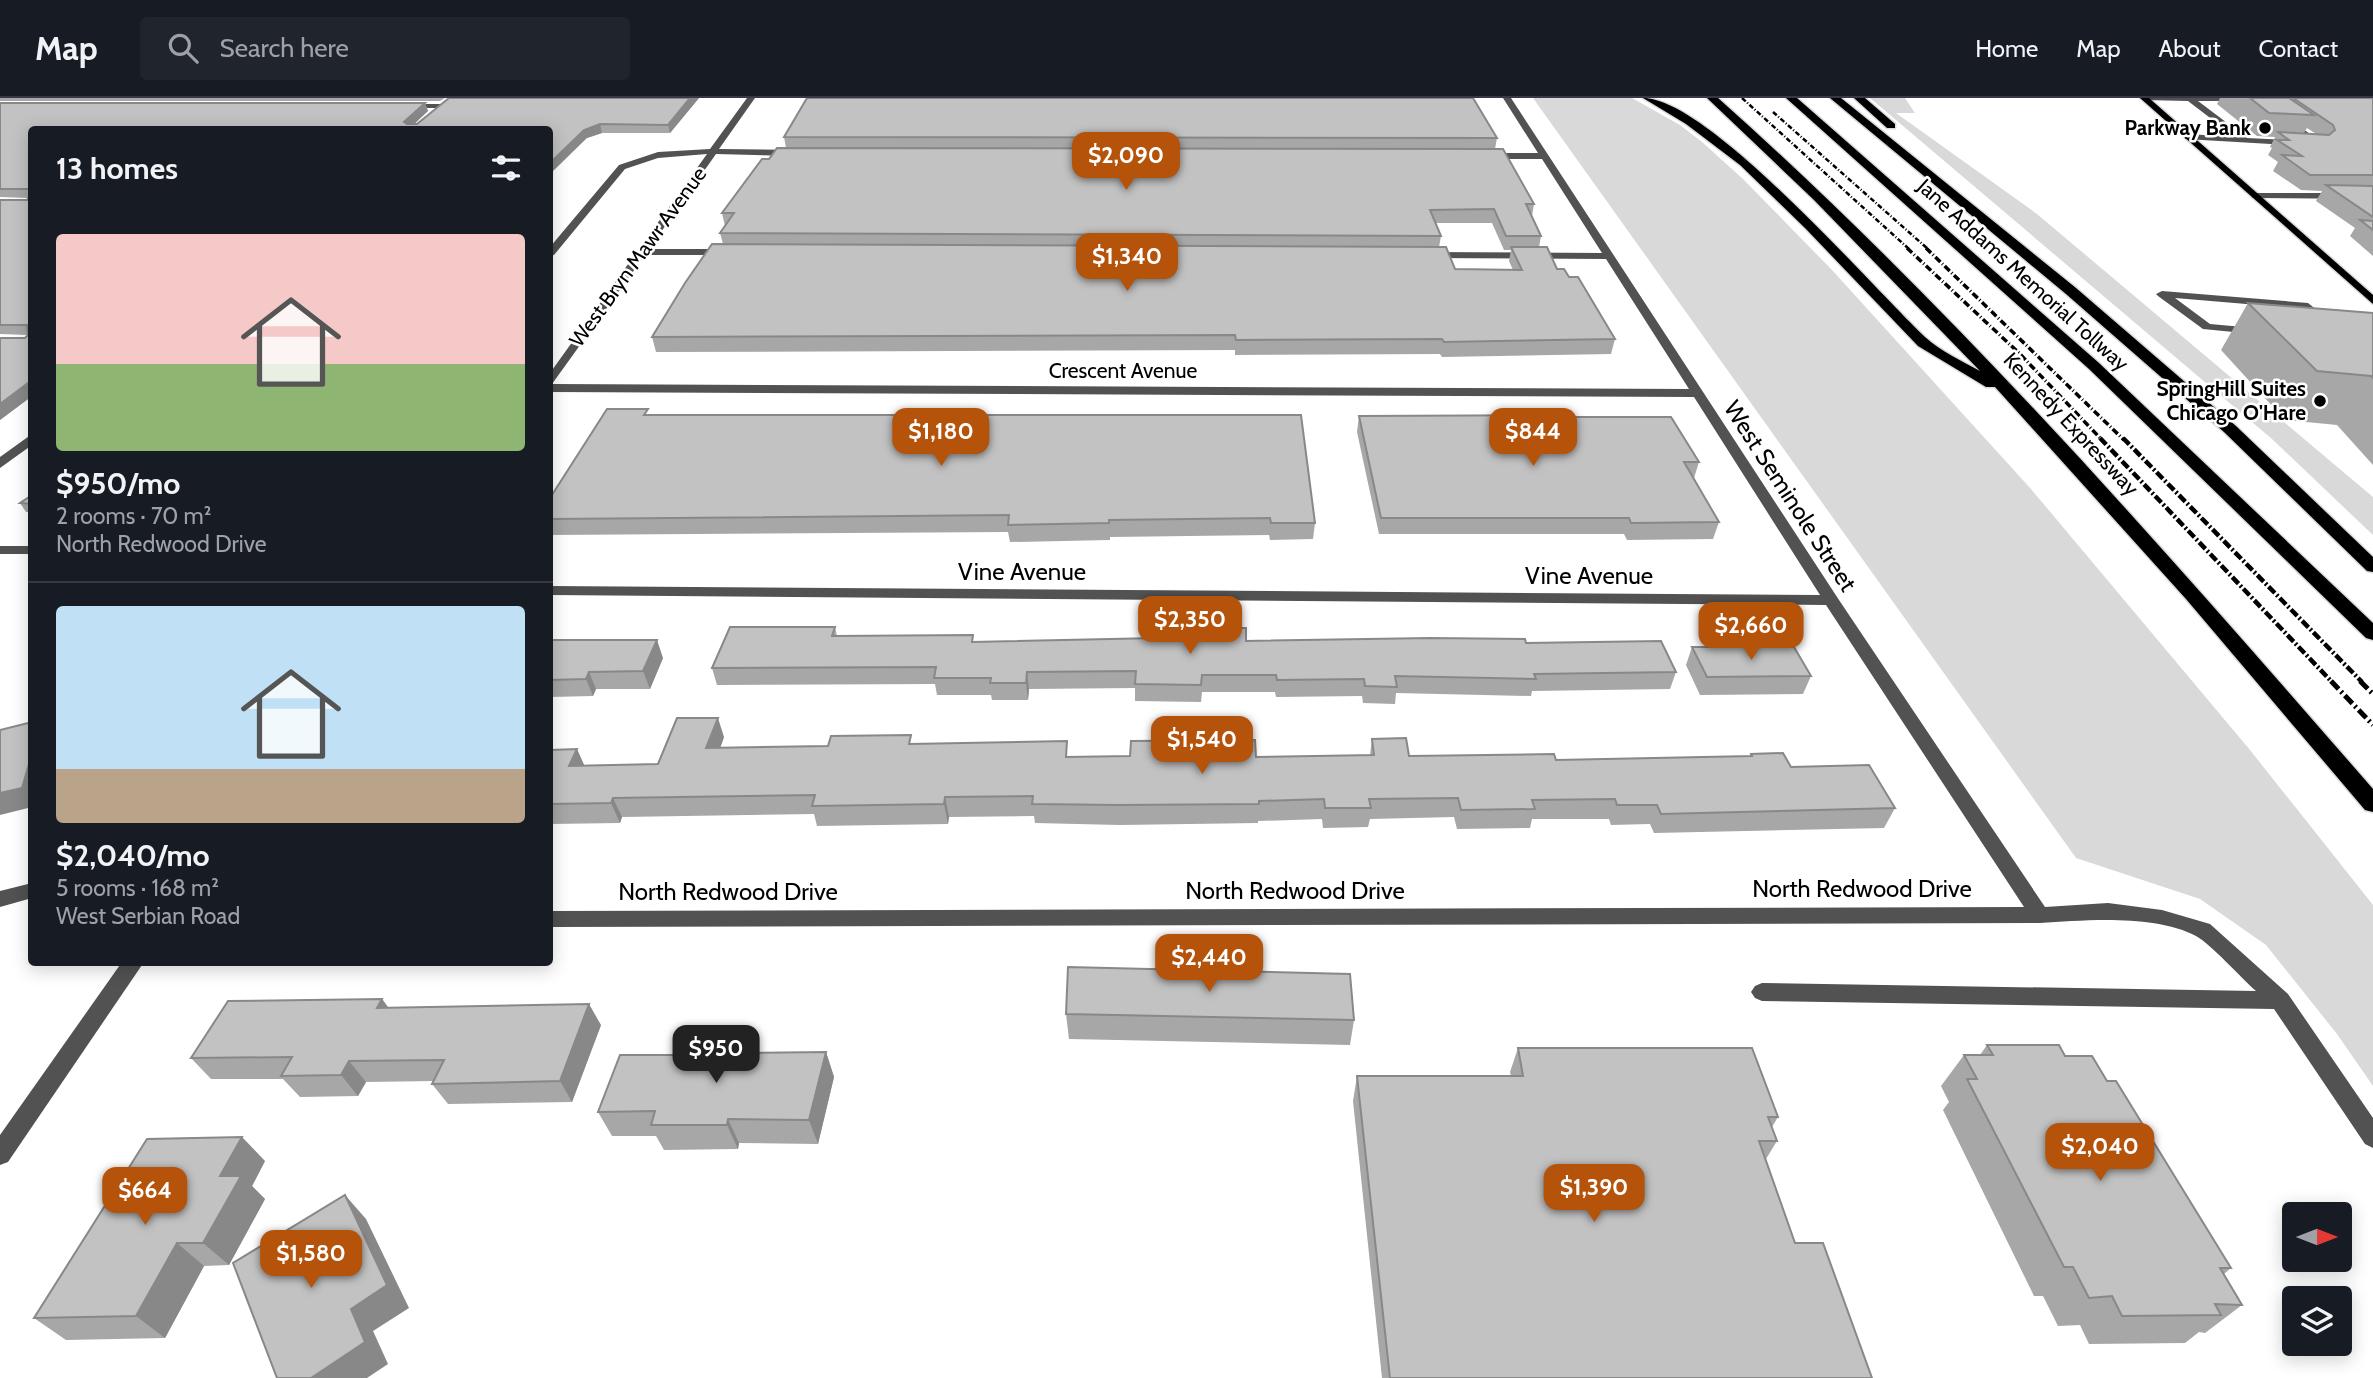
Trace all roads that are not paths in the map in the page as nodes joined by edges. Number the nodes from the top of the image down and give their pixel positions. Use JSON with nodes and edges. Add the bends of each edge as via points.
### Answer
{"nodes":[{"id":1,"x":453,"y":98,"type":"edge"},
{"id":2,"x":751,"y":98,"type":"edge"},
{"id":3,"x":1507,"y":98,"type":"edge"},
{"id":4,"x":1648,"y":98,"type":"edge"},
{"id":5,"x":1712,"y":98,"type":"edge"},
{"id":6,"x":1791,"y":98,"type":"edge"},
{"id":7,"x":1835,"y":98,"type":"edge"},
{"id":8,"x":1859,"y":98,"type":"edge"},
{"id":9,"x":2144,"y":98,"type":"edge"},
{"id":10,"x":2189,"y":99,"type":"edge"},
{"id":11,"x":2256,"y":99,"type":"edge"},
{"id":12,"x":388,"y":106,"type":"edge"},
{"id":13,"x":443,"y":106,"type":"junction"},
{"id":14,"x":2274,"y":112,"type":"edge"},
{"id":15,"x":434,"y":114,"type":"edge"},
{"id":16,"x":1898,"y":132,"type":"dead end"},
{"id":17,"x":2188,"y":137,"type":"junction"},
{"id":18,"x":2245,"y":140,"type":"junction"},
{"id":19,"x":1907,"y":141,"type":"dead end"},
{"id":20,"x":712,"y":153,"type":"junction"},
{"id":21,"x":813,"y":153,"type":"edge"},
{"id":22,"x":1475,"y":156,"type":"edge"},
{"id":23,"x":1544,"y":156,"type":"junction"},
{"id":24,"x":1934,"y":178,"type":"junction"},
{"id":25,"x":2256,"y":196,"type":"junction"},
{"id":26,"x":2373,"y":196,"type":"edge"},
{"id":27,"x":2268,"y":207,"type":"junction"},
{"id":28,"x":2373,"y":207,"type":"edge"},
{"id":29,"x":553,"y":249,"type":"edge"},
{"id":30,"x":642,"y":252,"type":"junction"},
{"id":31,"x":740,"y":252,"type":"edge"},
{"id":32,"x":1410,"y":255,"type":"edge"},
{"id":33,"x":1606,"y":256,"type":"junction"},
{"id":34,"x":2373,"y":301,"type":"edge"},
{"id":35,"x":2336,"y":331,"type":"edge"},
{"id":36,"x":2262,"y":332,"type":"edge"},
{"id":37,"x":553,"y":360,"type":"edge"},
{"id":38,"x":564,"y":360,"type":"junction"},
{"id":39,"x":553,"y":376,"type":"edge"},
{"id":40,"x":553,"y":388,"type":"edge"},
{"id":41,"x":1696,"y":393,"type":"junction"},
{"id":42,"x":2016,"y":399,"type":"junction"},
{"id":43,"x":28,"y":441,"type":"edge"},
{"id":44,"x":0,"y":464,"type":"edge"},
{"id":45,"x":0,"y":550,"type":"edge"},
{"id":46,"x":28,"y":551,"type":"edge"},
{"id":47,"x":2373,"y":567,"type":"edge"},
{"id":48,"x":553,"y":591,"type":"edge"},
{"id":49,"x":1830,"y":600,"type":"junction"},
{"id":50,"x":2373,"y":634,"type":"edge"},
{"id":51,"x":2373,"y":804,"type":"edge"},
{"id":52,"x":28,"y":891,"type":"edge"},
{"id":53,"x":0,"y":899,"type":"edge"},
{"id":54,"x":2040,"y":915,"type":"junction"},
{"id":55,"x":553,"y":919,"type":"edge"},
{"id":56,"x":131,"y":966,"type":"edge"},
{"id":57,"x":1762,"y":992,"type":"dead end"},
{"id":58,"x":2280,"y":1000,"type":"junction"},
{"id":59,"x":2373,"y":1137,"type":"edge"},
{"id":60,"x":0,"y":1154,"type":"edge"}],
"edges":[{"from":1,"to":13,"type":"street"},
{"from":2,"to":20,"type":"street","name":"West Bryn Mawr Avenue"},
{"from":3,"to":23,"type":"street","name":"West Seminole Street"},
{"from":4,"to":42,"type":"highway","via":[[1690,122],[1744,163],[1923,343]]},
{"from":5,"to":42,"type":"highway","name":"Kennedy Expressway"},
{"from":6,"to":50,"type":"highway","name":"Jane Addams Memorial Tollway","via":[[2085,358]]},
{"from":7,"to":24,"type":"highway"},
{"from":8,"to":16,"type":"highway"},
{"from":9,"to":10,"type":"street"},
{"from":9,"to":17,"type":"main road"},
{"from":10,"to":11,"type":"street"},
{"from":10,"to":18,"type":"street"},
{"from":12,"to":13,"type":"street"},
{"from":13,"to":15,"type":"street"},
{"from":14,"to":18,"type":"street","via":[[2320,144]]},
{"from":17,"to":18,"type":"street"},
{"from":17,"to":25,"type":"main road"},
{"from":19,"to":24,"type":"highway"},
{"from":20,"to":21,"type":"street"},
{"from":20,"to":29,"type":"street","name":"West Bryn Mawr Avenue","via":[[655,155],[621,167]]},
{"from":20,"to":30,"type":"street","name":"West Bryn Mawr Avenue"},
{"from":22,"to":23,"type":"street"},
{"from":23,"to":33,"type":"street","name":"West Seminole Street"},
{"from":24,"to":47,"type":"highway","via":[[2230,429]]},
{"from":25,"to":26,"type":"street"},
{"from":25,"to":27,"type":"main road"},
{"from":27,"to":28,"type":"street"},
{"from":27,"to":34,"type":"main road"},
{"from":30,"to":31,"type":"street"},
{"from":30,"to":38,"type":"street","name":"West Bryn Mawr Avenue"},
{"from":32,"to":33,"type":"street"},
{"from":33,"to":41,"type":"street","name":"West Seminole Street"},
{"from":35,"to":36,"type":"street","via":[[2308,306],[2162,294],[2207,327]]},
{"from":37,"to":38,"type":"street","name":"West Bryn Mawr Avenue"},
{"from":38,"to":39,"type":"street","name":"West Bryn Mawr Avenue"},
{"from":40,"to":41,"type":"street","name":"Crescent Avenue"},
{"from":41,"to":49,"type":"street","name":"West Seminole Street"},
{"from":42,"to":51,"type":"highway","name":"Kennedy Expressway","via":[[2186,584]]},
{"from":43,"to":44,"type":"street"},
{"from":45,"to":46,"type":"street"},
{"from":48,"to":49,"type":"street","name":"Vine Avenue"},
{"from":49,"to":54,"type":"street","name":"West Seminole Street"},
{"from":52,"to":53,"type":"street"},
{"from":54,"to":55,"type":"street","name":"North Redwood Drive"},
{"from":54,"to":58,"type":"street","name":"North Redwood Drive","via":[[2108,911],[2162,918],[2203,930]]},
{"from":56,"to":60,"type":"street"},
{"from":57,"to":58,"type":"street"},
{"from":58,"to":59,"type":"street","name":"North Redwood Drive"}]}
